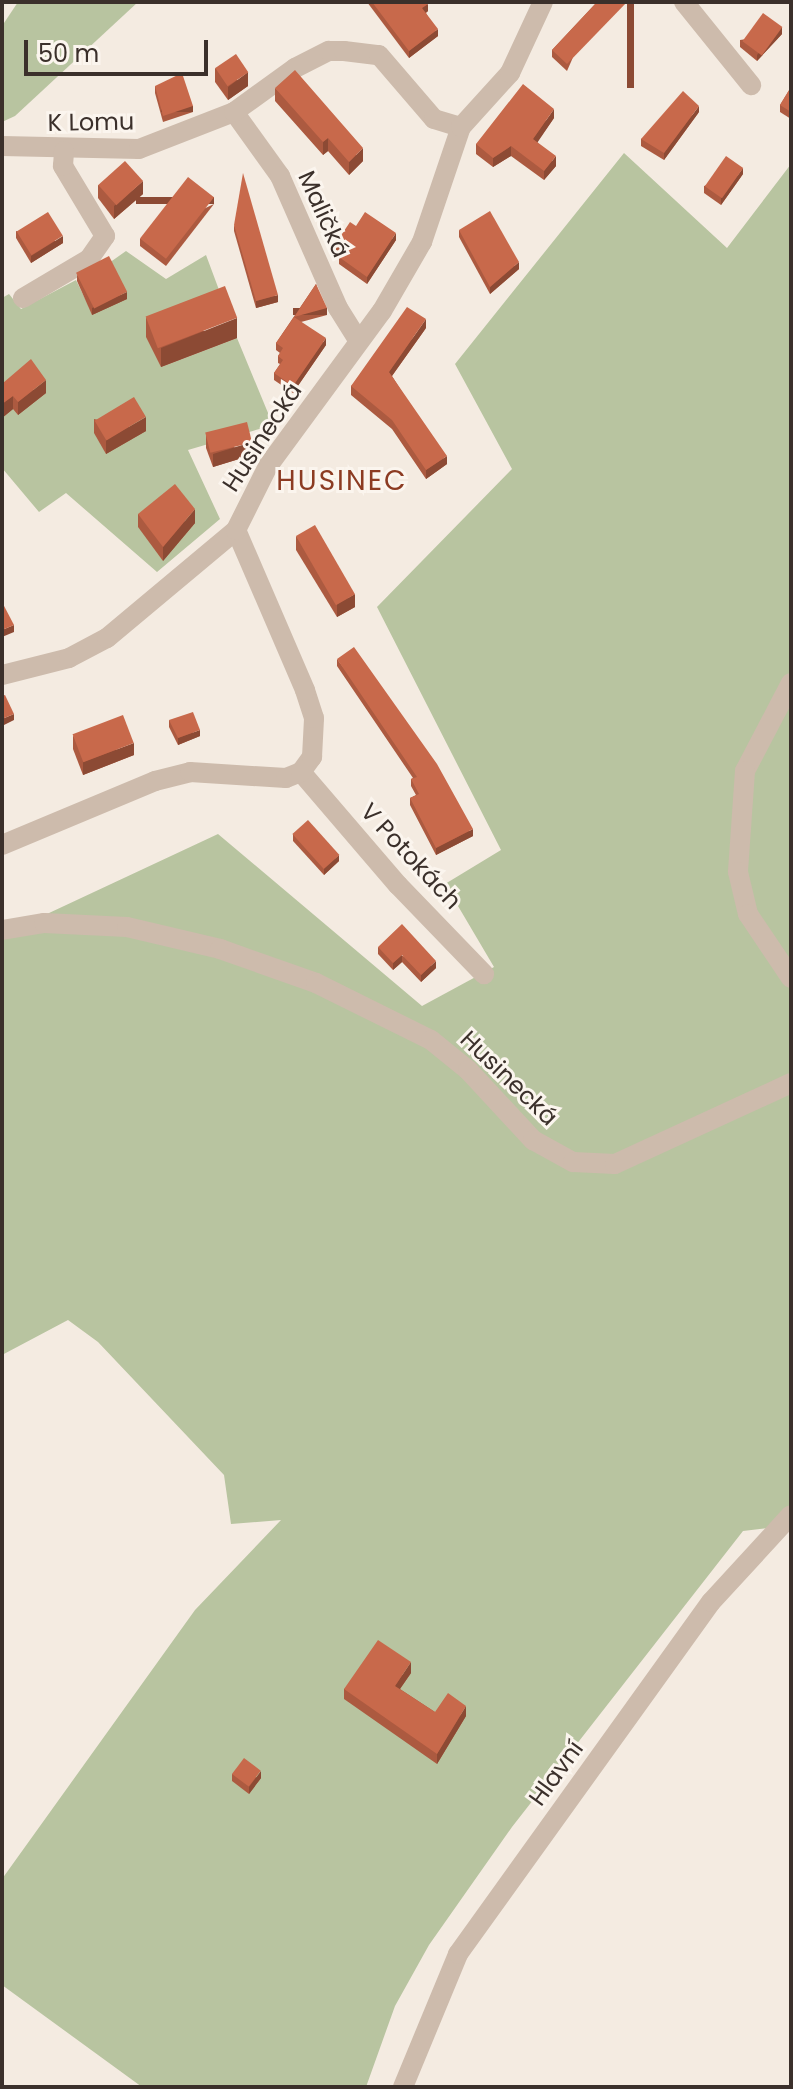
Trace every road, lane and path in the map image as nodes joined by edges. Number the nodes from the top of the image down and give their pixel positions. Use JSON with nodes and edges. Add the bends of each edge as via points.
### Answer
{"nodes":[{"id":1,"x":543,"y":2,"type":"edge"},
{"id":2,"x":684,"y":2,"type":"edge"},
{"id":3,"x":751,"y":85,"type":"dead end"},
{"id":4,"x":234,"y":112,"type":"junction"},
{"id":5,"x":461,"y":127,"type":"junction"},
{"id":6,"x":2,"y":146,"type":"edge"},
{"id":7,"x":64,"y":151,"type":"junction"},
{"id":8,"x":23,"y":298,"type":"dead end"},
{"id":9,"x":359,"y":341,"type":"junction"},
{"id":10,"x":236,"y":530,"type":"junction"},
{"id":11,"x":2,"y":675,"type":"edge"},
{"id":12,"x":791,"y":683,"type":"edge"},
{"id":13,"x":301,"y":772,"type":"junction"},
{"id":14,"x":2,"y":845,"type":"edge"},
{"id":15,"x":2,"y":930,"type":"edge"},
{"id":16,"x":484,"y":974,"type":"dead end"},
{"id":17,"x":791,"y":978,"type":"edge"},
{"id":18,"x":791,"y":1083,"type":"edge"},
{"id":19,"x":791,"y":1515,"type":"edge"},
{"id":20,"x":403,"y":2087,"type":"edge"}],
"edges":[{"from":1,"to":5,"type":"street","name":"Husinecká","via":[[510,73]]},
{"from":2,"to":3,"type":"street"},
{"from":4,"to":5,"type":"street","name":"K Lomu","via":[[295,68],[329,51],[366,50],[379,55],[434,119]]},
{"from":4,"to":7,"type":"street","name":"K Lomu","via":[[139,149]]},
{"from":4,"to":9,"type":"street","name":"Maličká","via":[[280,176],[338,308]]},
{"from":5,"to":9,"type":"street","name":"Husinecká","via":[[422,242]]},
{"from":6,"to":7,"type":"street","name":"K Lomu"},
{"from":7,"to":8,"type":"street","via":[[63,166],[105,236],[89,259]]},
{"from":9,"to":10,"type":"street","name":"Husinecká","via":[[268,466]]},
{"from":10,"to":11,"type":"street","via":[[107,638],[69,658]]},
{"from":10,"to":13,"type":"street","name":"Husinecká","via":[[314,718],[312,757]]},
{"from":12,"to":17,"type":"street","via":[[745,771],[738,830],[738,872],[748,914]]},
{"from":13,"to":14,"type":"street","via":[[268,780],[190,772],[155,781]]},
{"from":13,"to":16,"type":"street","name":"V Potokách"},
{"from":15,"to":18,"type":"street","name":"Husinecká","via":[[44,923],[127,927],[220,949],[316,983],[431,1040],[468,1070],[533,1140],[573,1162],[615,1164]]},
{"from":19,"to":20,"type":"street","name":"Hlavní","via":[[711,1602],[458,1954]]}]}
